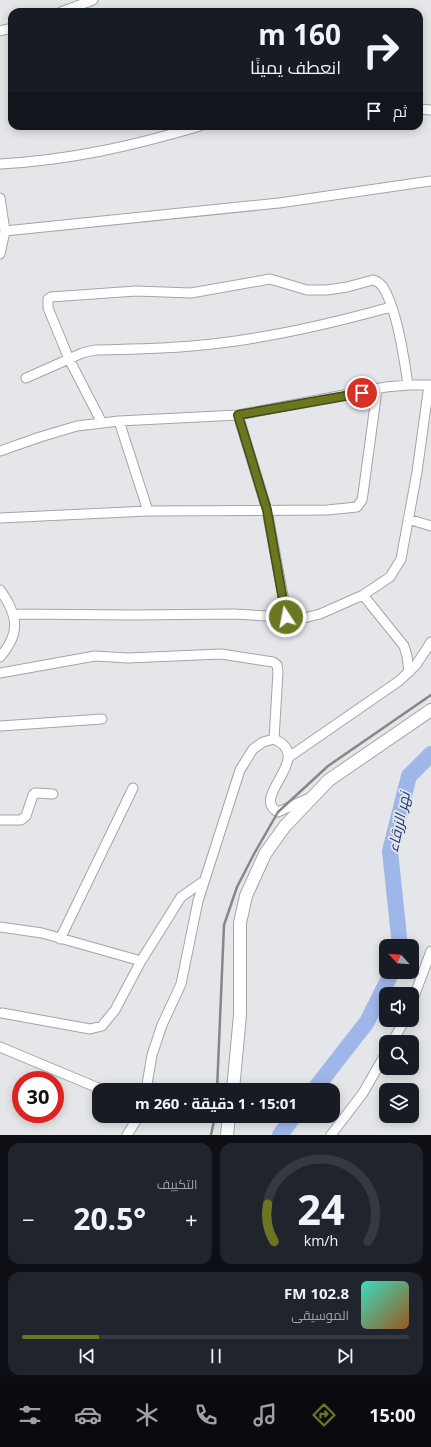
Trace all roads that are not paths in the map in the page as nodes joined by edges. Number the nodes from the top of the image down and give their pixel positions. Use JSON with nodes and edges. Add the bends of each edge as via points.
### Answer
{"nodes":[{"id":1,"x":93,"y":0,"type":"edge"},
{"id":2,"x":71,"y":8,"type":"edge"},
{"id":3,"x":186,"y":130,"type":"edge"},
{"id":4,"x":0,"y":164,"type":"edge"},
{"id":5,"x":431,"y":181,"type":"edge"},
{"id":6,"x":0,"y":198,"type":"edge"},
{"id":7,"x":5,"y":231,"type":"junction"},
{"id":8,"x":0,"y":254,"type":"edge"},
{"id":9,"x":391,"y":307,"type":"junction"},
{"id":10,"x":69,"y":359,"type":"junction"},
{"id":11,"x":26,"y":378,"type":"dead end"},
{"id":12,"x":408,"y":385,"type":"junction"},
{"id":13,"x":430,"y":385,"type":"edge"},
{"id":14,"x":377,"y":390,"type":"junction"},
{"id":15,"x":238,"y":415,"type":"junction"},
{"id":16,"x":119,"y":421,"type":"junction"},
{"id":17,"x":102,"y":423,"type":"junction"},
{"id":18,"x":0,"y":451,"type":"edge"},
{"id":19,"x":267,"y":510,"type":"junction"},
{"id":20,"x":148,"y":511,"type":"junction"},
{"id":21,"x":0,"y":518,"type":"edge"},
{"id":22,"x":408,"y":519,"type":"junction"},
{"id":23,"x":431,"y":526,"type":"edge"},
{"id":24,"x":0,"y":590,"type":"edge"},
{"id":25,"x":363,"y":595,"type":"junction"},
{"id":26,"x":13,"y":614,"type":"junction"},
{"id":27,"x":286,"y":617,"type":"junction"},
{"id":28,"x":431,"y":642,"type":"edge"},
{"id":29,"x":0,"y":657,"type":"edge"},
{"id":30,"x":409,"y":672,"type":"junction"},
{"id":31,"x":0,"y":673,"type":"edge"},
{"id":32,"x":431,"y":710,"type":"edge"},
{"id":33,"x":102,"y":719,"type":"dead end"},
{"id":34,"x":0,"y":726,"type":"edge"},
{"id":35,"x":274,"y":739,"type":"junction"},
{"id":36,"x":289,"y":758,"type":"junction"},
{"id":37,"x":133,"y":788,"type":"dead end"},
{"id":38,"x":53,"y":794,"type":"dead end"},
{"id":39,"x":312,"y":797,"type":"junction"},
{"id":40,"x":0,"y":820,"type":"edge"},
{"id":41,"x":204,"y":881,"type":"junction"},
{"id":42,"x":0,"y":927,"type":"edge"},
{"id":43,"x":60,"y":939,"type":"junction"},
{"id":44,"x":431,"y":951,"type":"edge"},
{"id":45,"x":141,"y":961,"type":"junction"},
{"id":46,"x":418,"y":987,"type":"edge"},
{"id":47,"x":2,"y":1013,"type":"dead end"},
{"id":48,"x":0,"y":1047,"type":"edge"},
{"id":49,"x":379,"y":1065,"type":"edge"},
{"id":50,"x":147,"y":1083,"type":"edge"},
{"id":51,"x":234,"y":1083,"type":"edge"},
{"id":52,"x":92,"y":1085,"type":"edge"},
{"id":53,"x":135,"y":1123,"type":"edge"},
{"id":54,"x":228,"y":1123,"type":"edge"},
{"id":55,"x":127,"y":1135,"type":"edge"},
{"id":56,"x":227,"y":1135,"type":"edge"},
{"id":57,"x":331,"y":1135,"type":"edge"}],
"edges":[{"from":1,"to":2,"type":"street"},
{"from":3,"to":4,"type":"street","via":[[132,146],[100,152],[45,161]]},
{"from":5,"to":7,"type":"street","via":[[279,203]]},
{"from":6,"to":7,"type":"street"},
{"from":7,"to":8,"type":"street"},
{"from":9,"to":10,"type":"street","via":[[333,322],[241,340],[201,346],[95,350]]},
{"from":9,"to":10,"type":"street","via":[[383,287],[372,280],[327,290],[307,290],[270,279],[187,293],[136,291],[51,297],[48,299],[48,308]]},
{"from":9,"to":12,"type":"street"},
{"from":10,"to":11,"type":"street"},
{"from":10,"to":17,"type":"street"},
{"from":12,"to":13,"type":"street"},
{"from":12,"to":14,"type":"street"},
{"from":13,"to":22,"type":"street"},
{"from":14,"to":15,"type":"street"},
{"from":14,"to":19,"type":"street","via":[[362,500],[357,507],[328,510]]},
{"from":15,"to":16,"type":"street"},
{"from":15,"to":19,"type":"street"},
{"from":16,"to":17,"type":"street"},
{"from":16,"to":20,"type":"street"},
{"from":17,"to":18,"type":"street","via":[[57,432]]},
{"from":19,"to":20,"type":"street"},
{"from":19,"to":27,"type":"street"},
{"from":20,"to":21,"type":"street"},
{"from":22,"to":23,"type":"street"},
{"from":22,"to":25,"type":"street","via":[[401,559],[394,572]]},
{"from":24,"to":26,"type":"street"},
{"from":25,"to":27,"type":"street","via":[[320,614],[304,618]]},
{"from":25,"to":30,"type":"street","via":[[404,646]]},
{"from":26,"to":27,"type":"street","via":[[234,614]]},
{"from":26,"to":29,"type":"street","via":[[14,636]]},
{"from":28,"to":30,"type":"street","via":[[423,657]]},
{"from":30,"to":36,"type":"street"},
{"from":31,"to":35,"type":"street","via":[[95,656],[128,658],[221,654],[269,661],[277,665],[278,672]]},
{"from":32,"to":39,"type":"street","via":[[342,770]]},
{"from":33,"to":34,"type":"street"},
{"from":35,"to":36,"type":"street","via":[[285,747]]},
{"from":35,"to":41,"type":"street","via":[[263,742],[253,749],[240,770]]},
{"from":36,"to":39,"type":"street","via":[[272,794],[271,800],[276,811],[281,812]]},
{"from":37,"to":43,"type":"street"},
{"from":38,"to":40,"type":"street","via":[[35,793],[26,816],[21,820]]},
{"from":39,"to":51,"type":"street","via":[[272,844],[244,905],[238,933],[240,1016]]},
{"from":41,"to":45,"type":"street","via":[[181,897]]},
{"from":41,"to":50,"type":"street","via":[[183,976],[158,1037]]},
{"from":42,"to":43,"type":"street","via":[[24,929]]},
{"from":43,"to":45,"type":"street"},
{"from":44,"to":46,"type":"street"},
{"from":45,"to":47,"type":"street","via":[[115,1010],[97,1029]]},
{"from":48,"to":52,"type":"street"},
{"from":49,"to":57,"type":"street","via":[[363,1093]]},
{"from":53,"to":55,"type":"street"},
{"from":54,"to":56,"type":"street"}]}
